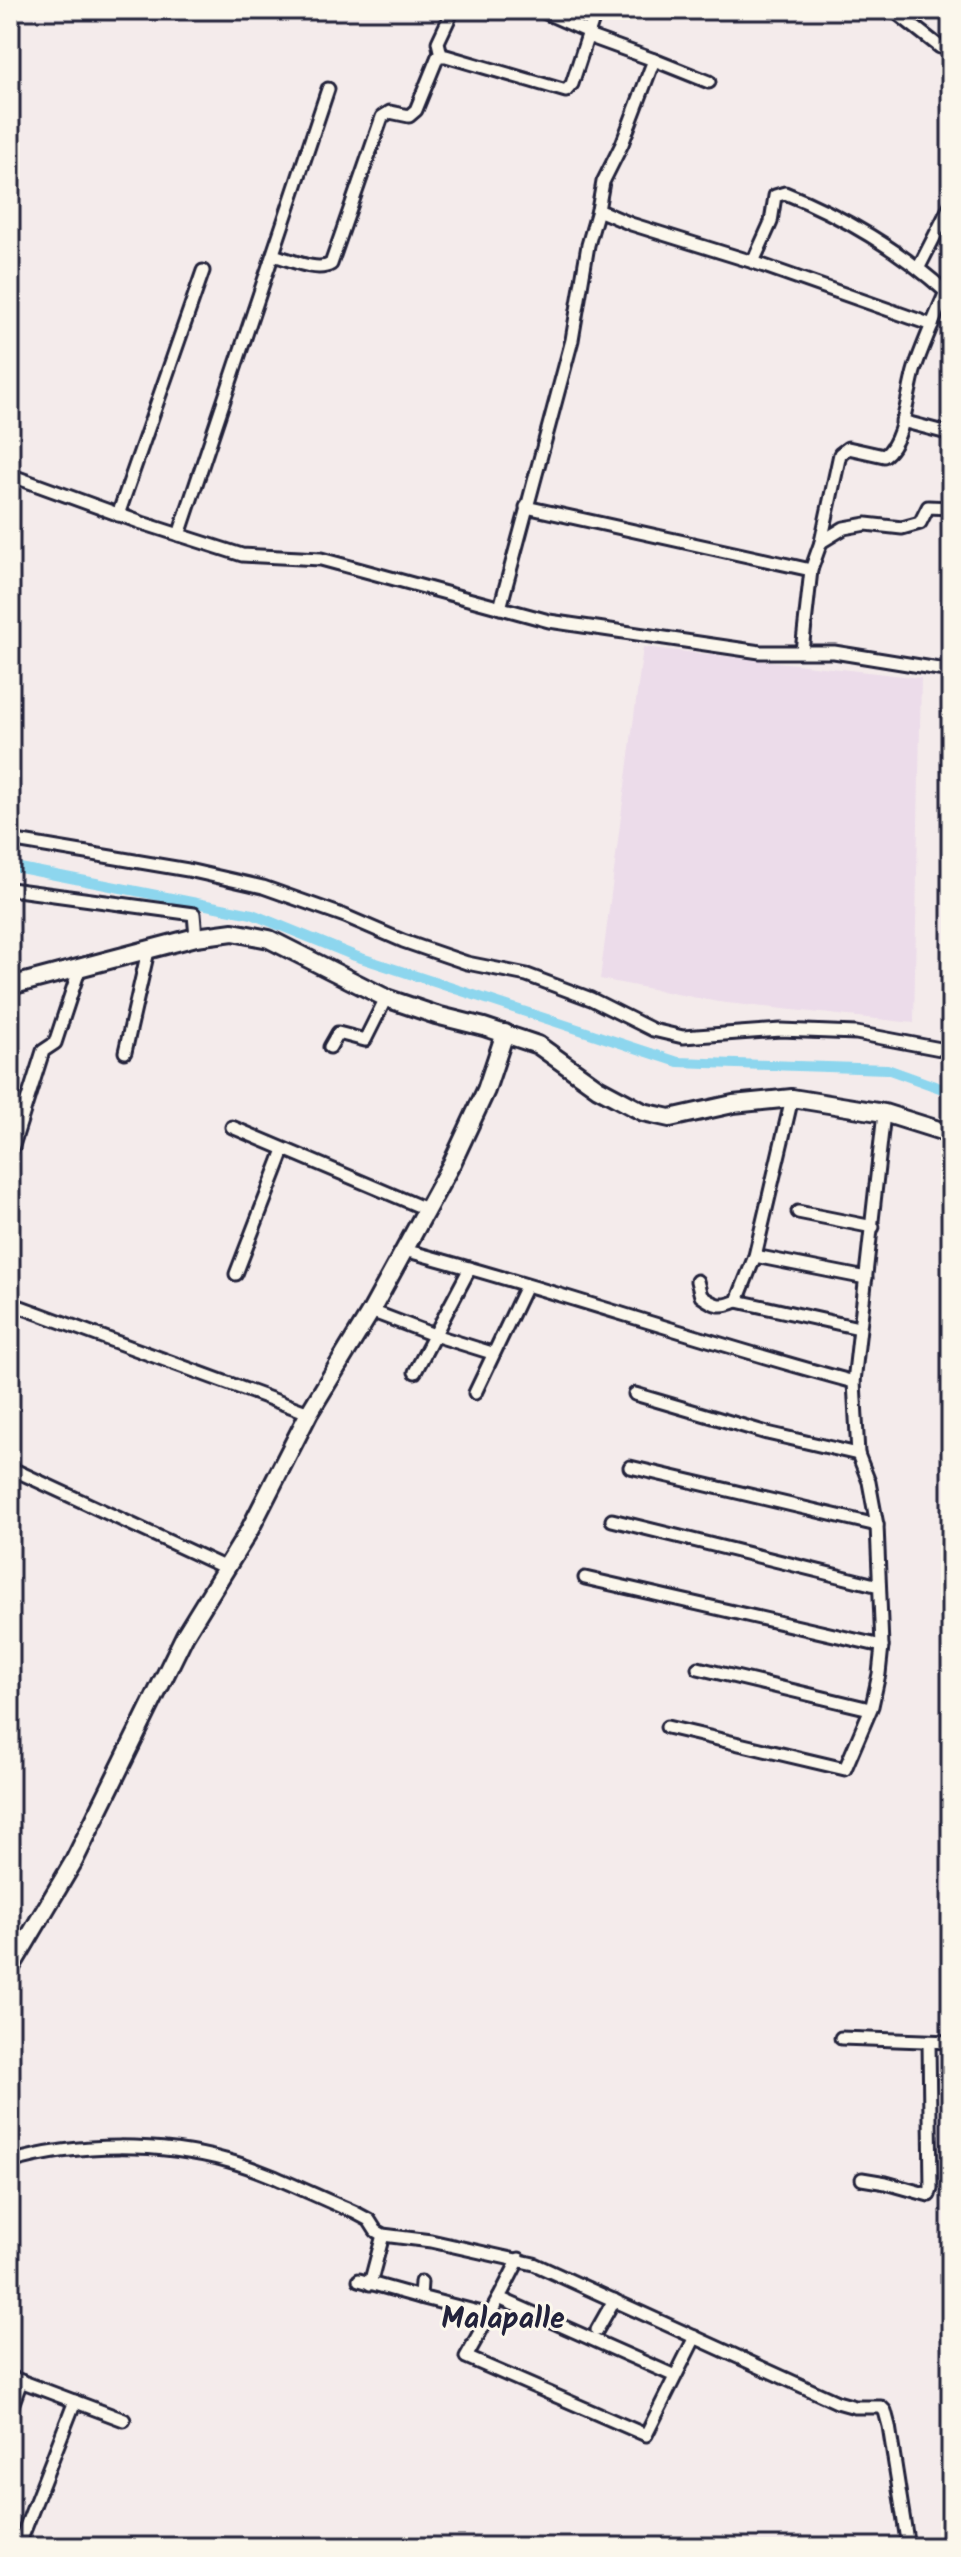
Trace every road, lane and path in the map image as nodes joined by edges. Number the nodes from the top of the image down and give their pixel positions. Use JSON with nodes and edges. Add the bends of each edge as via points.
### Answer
{"nodes":[{"id":1,"x":453,"y":10,"type":"edge"},
{"id":2,"x":539,"y":10,"type":"edge"},
{"id":3,"x":596,"y":10,"type":"edge"},
{"id":4,"x":893,"y":10,"type":"edge"},
{"id":5,"x":588,"y":34,"type":"junction"},
{"id":6,"x":940,"y":47,"type":"dead end"},
{"id":7,"x":441,"y":55,"type":"junction"},
{"id":8,"x":654,"y":60,"type":"junction"},
{"id":9,"x":709,"y":82,"type":"dead end"},
{"id":10,"x":328,"y":89,"type":"dead end"},
{"id":11,"x":951,"y":204,"type":"edge"},
{"id":12,"x":598,"y":210,"type":"junction"},
{"id":13,"x":273,"y":255,"type":"junction"},
{"id":14,"x":753,"y":262,"type":"junction"},
{"id":15,"x":919,"y":267,"type":"junction"},
{"id":16,"x":203,"y":271,"type":"dead end"},
{"id":17,"x":948,"y":293,"type":"edge"},
{"id":18,"x":932,"y":325,"type":"junction"},
{"id":19,"x":902,"y":421,"type":"junction"},
{"id":20,"x":951,"y":434,"type":"edge"},
{"id":21,"x":10,"y":475,"type":"edge"},
{"id":22,"x":526,"y":507,"type":"junction"},
{"id":23,"x":951,"y":508,"type":"edge"},
{"id":24,"x":118,"y":515,"type":"junction"},
{"id":25,"x":179,"y":535,"type":"junction"},
{"id":26,"x":821,"y":542,"type":"junction"},
{"id":27,"x":811,"y":570,"type":"junction"},
{"id":28,"x":500,"y":608,"type":"junction"},
{"id":29,"x":802,"y":651,"type":"junction"},
{"id":30,"x":951,"y":671,"type":"edge"},
{"id":31,"x":10,"y":840,"type":"edge"},
{"id":32,"x":10,"y":889,"type":"edge"},
{"id":33,"x":196,"y":937,"type":"junction"},
{"id":34,"x":148,"y":951,"type":"junction"},
{"id":35,"x":79,"y":970,"type":"junction"},
{"id":36,"x":10,"y":986,"type":"edge"},
{"id":37,"x":386,"y":998,"type":"junction"},
{"id":38,"x":505,"y":1033,"type":"junction"},
{"id":39,"x":330,"y":1047,"type":"dead end"},
{"id":40,"x":951,"y":1051,"type":"edge"},
{"id":41,"x":125,"y":1052,"type":"dead end"},
{"id":42,"x":792,"y":1098,"type":"junction"},
{"id":43,"x":884,"y":1113,"type":"junction"},
{"id":44,"x":232,"y":1127,"type":"dead end"},
{"id":45,"x":951,"y":1134,"type":"edge"},
{"id":46,"x":284,"y":1150,"type":"junction"},
{"id":47,"x":11,"y":1152,"type":"edge"},
{"id":48,"x":426,"y":1209,"type":"junction"},
{"id":49,"x":798,"y":1212,"type":"dead end"},
{"id":50,"x":873,"y":1227,"type":"junction"},
{"id":51,"x":404,"y":1250,"type":"junction"},
{"id":52,"x":755,"y":1256,"type":"junction"},
{"id":53,"x":470,"y":1268,"type":"junction"},
{"id":54,"x":236,"y":1274,"type":"dead end"},
{"id":55,"x":866,"y":1278,"type":"junction"},
{"id":56,"x":697,"y":1281,"type":"dead end"},
{"id":57,"x":526,"y":1286,"type":"junction"},
{"id":58,"x":737,"y":1301,"type":"junction"},
{"id":59,"x":10,"y":1303,"type":"edge"},
{"id":60,"x":371,"y":1311,"type":"junction"},
{"id":61,"x":859,"y":1328,"type":"junction"},
{"id":62,"x":434,"y":1335,"type":"junction"},
{"id":63,"x":492,"y":1353,"type":"junction"},
{"id":64,"x":415,"y":1372,"type":"dead end"},
{"id":65,"x":854,"y":1382,"type":"junction"},
{"id":66,"x":475,"y":1393,"type":"dead end"},
{"id":67,"x":635,"y":1394,"type":"dead end"},
{"id":68,"x":309,"y":1413,"type":"junction"},
{"id":69,"x":858,"y":1454,"type":"junction"},
{"id":70,"x":630,"y":1467,"type":"dead end"},
{"id":71,"x":10,"y":1468,"type":"edge"},
{"id":72,"x":612,"y":1520,"type":"dead end"},
{"id":73,"x":877,"y":1525,"type":"junction"},
{"id":74,"x":226,"y":1568,"type":"junction"},
{"id":75,"x":585,"y":1578,"type":"dead end"},
{"id":76,"x":879,"y":1586,"type":"junction"},
{"id":77,"x":882,"y":1646,"type":"junction"},
{"id":78,"x":698,"y":1668,"type":"dead end"},
{"id":79,"x":870,"y":1709,"type":"junction"},
{"id":80,"x":667,"y":1727,"type":"dead end"},
{"id":81,"x":15,"y":1949,"type":"edge"},
{"id":82,"x":10,"y":1969,"type":"edge"},
{"id":83,"x":841,"y":2038,"type":"dead end"},
{"id":84,"x":951,"y":2042,"type":"edge"},
{"id":85,"x":929,"y":2043,"type":"junction"},
{"id":86,"x":10,"y":2162,"type":"edge"},
{"id":87,"x":862,"y":2179,"type":"dead end"},
{"id":88,"x":383,"y":2235,"type":"junction"},
{"id":89,"x":519,"y":2259,"type":"junction"},
{"id":90,"x":421,"y":2282,"type":"dead end"},
{"id":91,"x":420,"y":2297,"type":"junction"},
{"id":92,"x":499,"y":2298,"type":"junction"},
{"id":93,"x":614,"y":2300,"type":"junction"},
{"id":94,"x":490,"y":2315,"type":"junction"},
{"id":95,"x":597,"y":2330,"type":"dead end"},
{"id":96,"x":695,"y":2337,"type":"junction"},
{"id":97,"x":675,"y":2376,"type":"junction"},
{"id":98,"x":16,"y":2379,"type":"edge"},
{"id":99,"x":75,"y":2401,"type":"junction"},
{"id":100,"x":10,"y":2411,"type":"edge"},
{"id":101,"x":124,"y":2420,"type":"dead end"},
{"id":102,"x":18,"y":2547,"type":"edge"},
{"id":103,"x":908,"y":2547,"type":"edge"}],
"edges":[{"from":1,"to":7,"type":"street","via":[[438,42]]},
{"from":2,"to":5,"type":"street"},
{"from":3,"to":5,"type":"street"},
{"from":4,"to":6,"type":"street"},
{"from":5,"to":7,"type":"street","via":[[566,91]]},
{"from":5,"to":8,"type":"street"},
{"from":7,"to":13,"type":"street","via":[[413,114],[390,112],[382,117],[331,264],[320,268]]},
{"from":8,"to":9,"type":"street"},
{"from":8,"to":12,"type":"street","via":[[603,182]]},
{"from":10,"to":13,"type":"street"},
{"from":11,"to":15,"type":"street"},
{"from":12,"to":14,"type":"street"},
{"from":12,"to":22,"type":"street","via":[[572,340]]},
{"from":13,"to":25,"type":"street"},
{"from":14,"to":15,"type":"street","via":[[771,222],[775,196],[785,193],[869,234]]},
{"from":14,"to":18,"type":"street"},
{"from":15,"to":17,"type":"street"},
{"from":16,"to":24,"type":"street"},
{"from":17,"to":18,"type":"street"},
{"from":18,"to":19,"type":"street"},
{"from":19,"to":20,"type":"street"},
{"from":19,"to":26,"type":"street","via":[[888,455],[842,451]]},
{"from":21,"to":24,"type":"street"},
{"from":22,"to":27,"type":"street"},
{"from":22,"to":28,"type":"street"},
{"from":23,"to":26,"type":"street","via":[[928,507],[920,523],[902,528],[844,528]]},
{"from":24,"to":25,"type":"street"},
{"from":25,"to":28,"type":"street","via":[[242,555],[321,559]]},
{"from":26,"to":27,"type":"street"},
{"from":27,"to":29,"type":"street"},
{"from":28,"to":29,"type":"street","via":[[679,642],[760,652]]},
{"from":29,"to":30,"type":"street"},
{"from":31,"to":40,"type":"street","via":[[263,887],[467,963],[527,975],[653,1030],[683,1037],[781,1030],[856,1033]]},
{"from":32,"to":33,"type":"street","via":[[194,914]]},
{"from":33,"to":34,"type":"main road"},
{"from":33,"to":37,"type":"main road","via":[[233,932],[269,939]]},
{"from":34,"to":35,"type":"main road"},
{"from":34,"to":41,"type":"street"},
{"from":35,"to":36,"type":"main road"},
{"from":35,"to":47,"type":"street","via":[[55,1043],[43,1051]]},
{"from":37,"to":38,"type":"main road"},
{"from":37,"to":39,"type":"street","via":[[365,1040],[338,1033]]},
{"from":38,"to":42,"type":"main road","via":[[538,1045],[643,1112],[670,1118]]},
{"from":38,"to":48,"type":"main road","via":[[469,1129]]},
{"from":42,"to":43,"type":"main road"},
{"from":42,"to":52,"type":"street"},
{"from":43,"to":45,"type":"main road"},
{"from":43,"to":50,"type":"street"},
{"from":44,"to":46,"type":"street"},
{"from":46,"to":48,"type":"street"},
{"from":46,"to":54,"type":"street"},
{"from":48,"to":51,"type":"main road"},
{"from":49,"to":50,"type":"street"},
{"from":50,"to":55,"type":"street"},
{"from":51,"to":53,"type":"street"},
{"from":51,"to":60,"type":"main road"},
{"from":52,"to":55,"type":"street"},
{"from":52,"to":58,"type":"street"},
{"from":53,"to":57,"type":"street"},
{"from":53,"to":62,"type":"street"},
{"from":55,"to":61,"type":"street"},
{"from":56,"to":58,"type":"street","via":[[701,1296],[714,1305]]},
{"from":57,"to":63,"type":"street"},
{"from":57,"to":65,"type":"street"},
{"from":58,"to":61,"type":"street"},
{"from":59,"to":68,"type":"street"},
{"from":60,"to":62,"type":"street"},
{"from":60,"to":68,"type":"main road"},
{"from":61,"to":65,"type":"street"},
{"from":62,"to":63,"type":"street"},
{"from":62,"to":64,"type":"street"},
{"from":63,"to":66,"type":"street"},
{"from":65,"to":69,"type":"street"},
{"from":67,"to":69,"type":"street"},
{"from":68,"to":74,"type":"main road"},
{"from":69,"to":73,"type":"street"},
{"from":70,"to":73,"type":"street"},
{"from":71,"to":74,"type":"street"},
{"from":72,"to":76,"type":"street"},
{"from":73,"to":76,"type":"street"},
{"from":74,"to":81,"type":"main road","via":[[185,1635],[97,1815]]},
{"from":75,"to":77,"type":"street"},
{"from":76,"to":77,"type":"street"},
{"from":77,"to":79,"type":"street"},
{"from":78,"to":79,"type":"street"},
{"from":79,"to":80,"type":"street","via":[[845,1769]]},
{"from":81,"to":82,"type":"main road"},
{"from":83,"to":85,"type":"street"},
{"from":84,"to":85,"type":"street"},
{"from":85,"to":87,"type":"street","via":[[929,2195]]},
{"from":86,"to":88,"type":"street","via":[[81,2149],[196,2154],[231,2162],[354,2212]]},
{"from":88,"to":89,"type":"street"},
{"from":88,"to":91,"type":"street","via":[[365,2282]]},
{"from":89,"to":92,"type":"street"},
{"from":89,"to":93,"type":"street"},
{"from":90,"to":91,"type":"street"},
{"from":91,"to":94,"type":"street"},
{"from":92,"to":94,"type":"street"},
{"from":92,"to":97,"type":"street"},
{"from":93,"to":95,"type":"street"},
{"from":93,"to":96,"type":"street"},
{"from":94,"to":97,"type":"street","via":[[466,2357],[646,2435]]},
{"from":96,"to":97,"type":"street"},
{"from":96,"to":103,"type":"street","via":[[837,2402],[885,2411]]},
{"from":98,"to":99,"type":"street"},
{"from":98,"to":100,"type":"street"},
{"from":99,"to":101,"type":"street"},
{"from":99,"to":102,"type":"street"}]}
